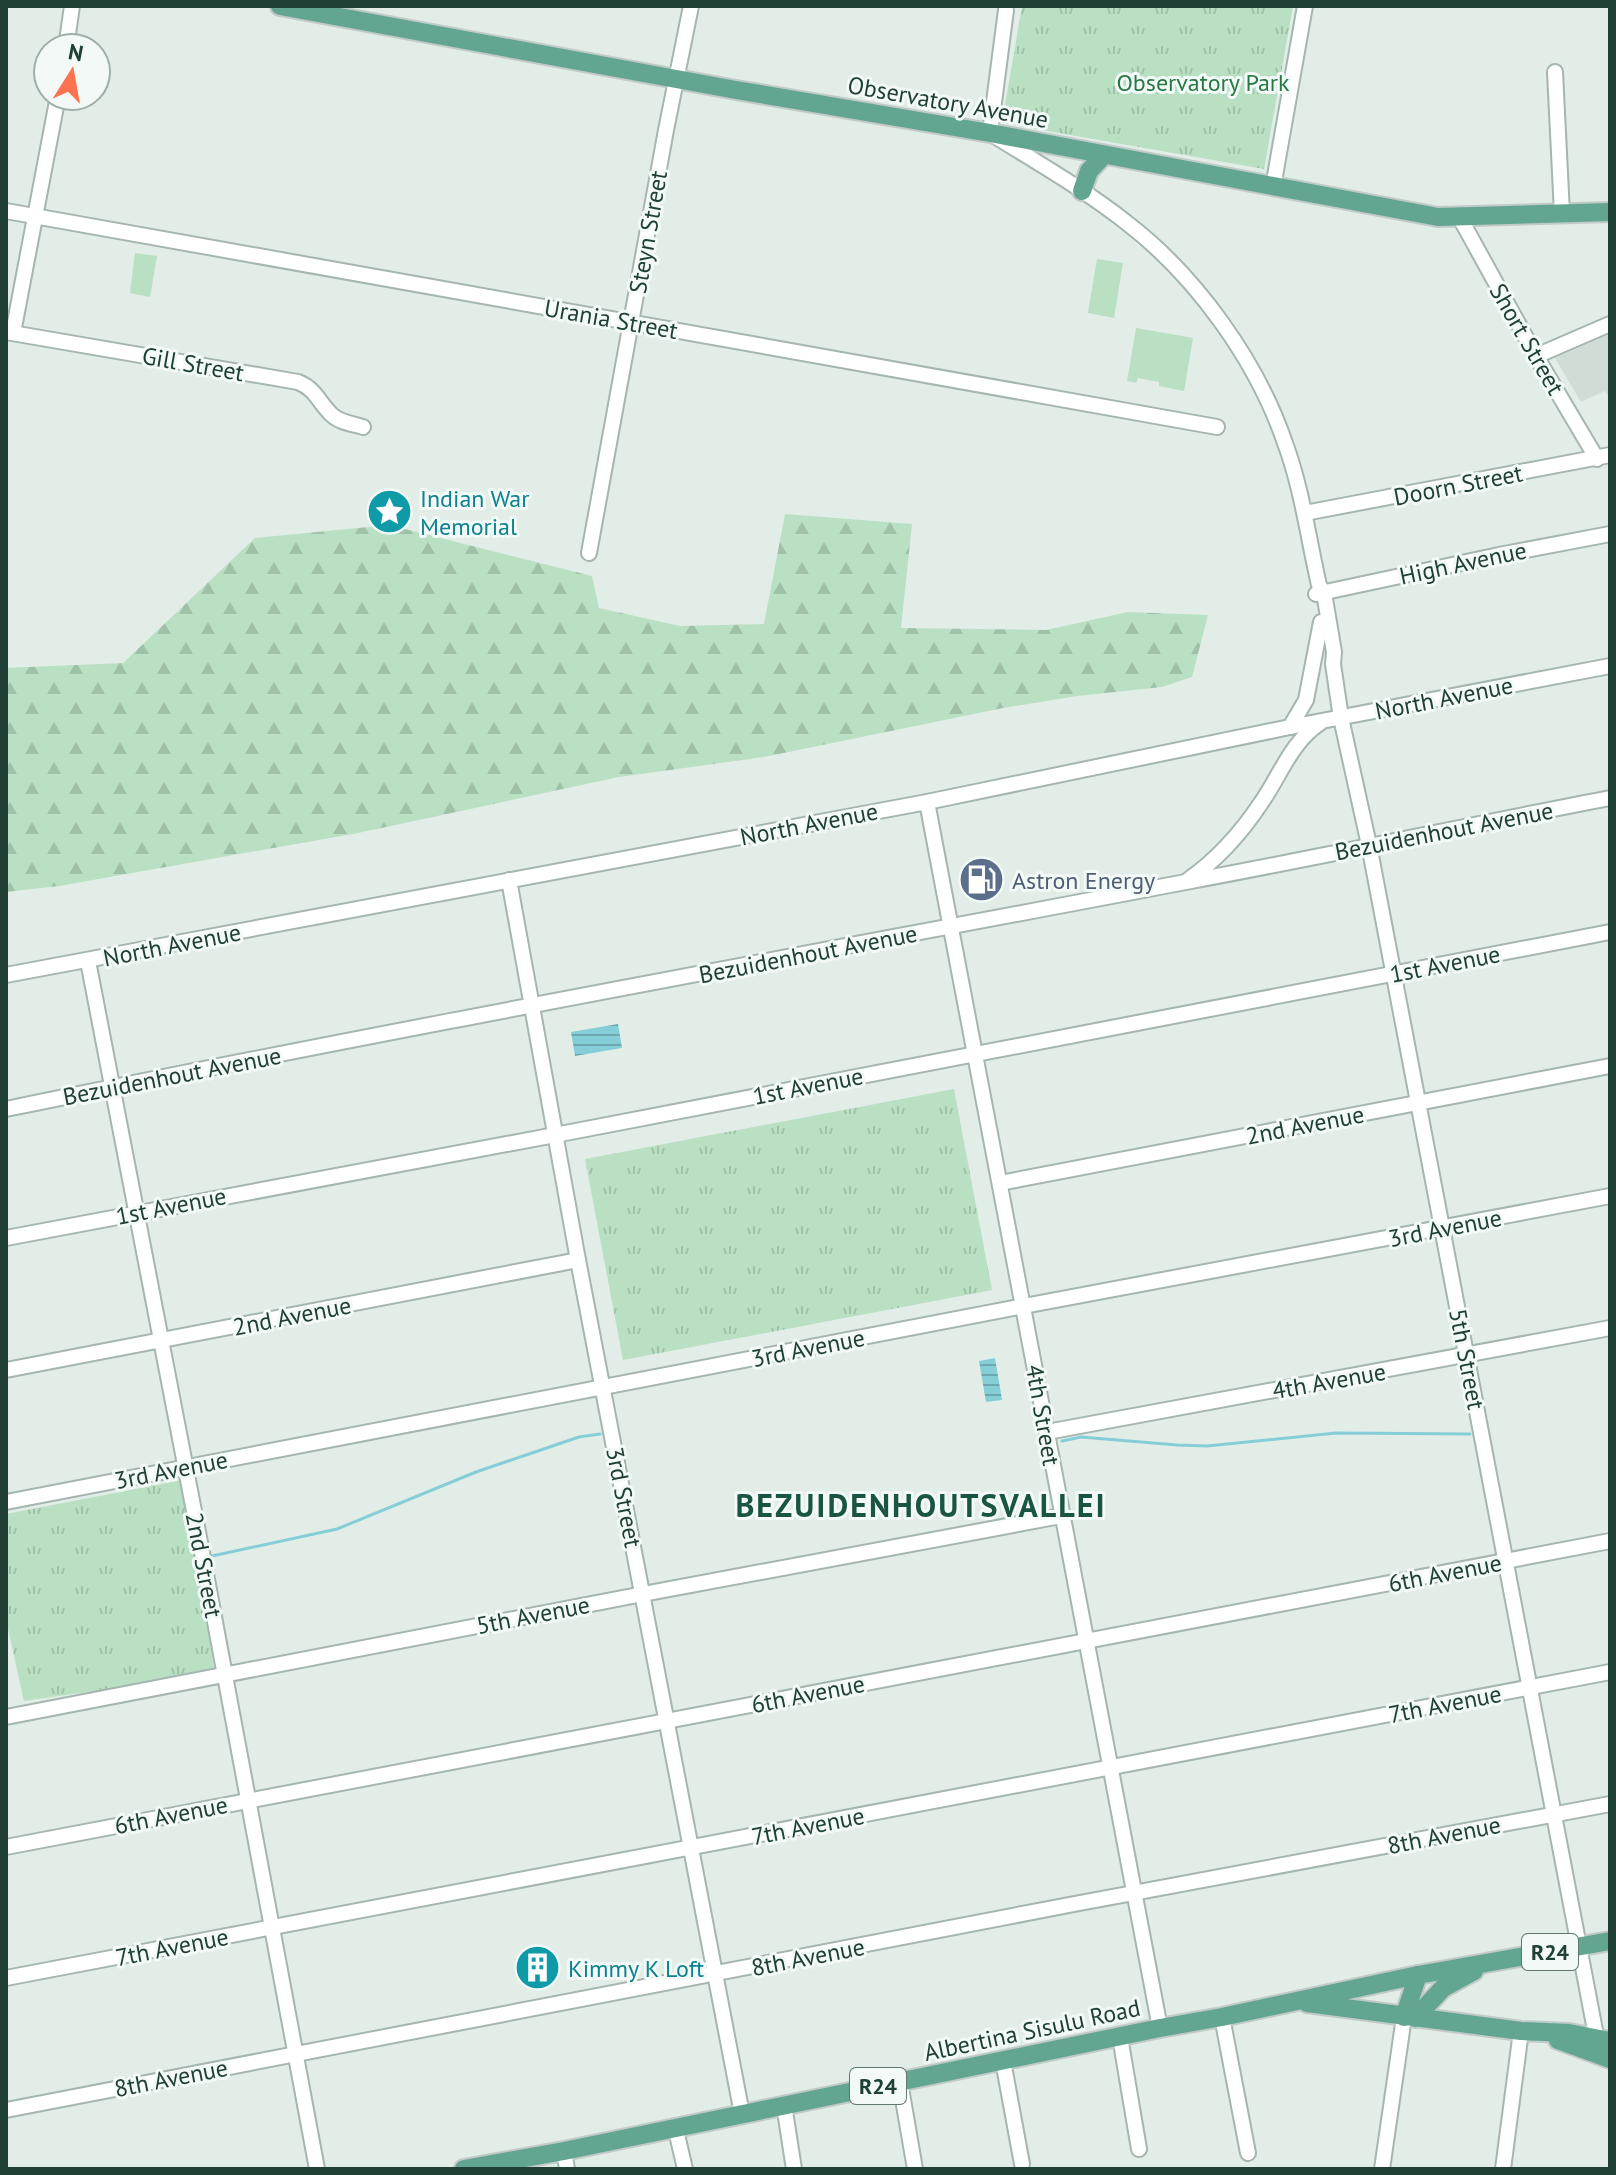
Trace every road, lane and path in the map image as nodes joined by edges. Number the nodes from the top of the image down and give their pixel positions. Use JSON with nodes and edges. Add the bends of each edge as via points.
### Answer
{"nodes":[{"id":1,"x":72,"y":6,"type":"edge"},
{"id":2,"x":280,"y":6,"type":"edge"},
{"id":3,"x":691,"y":6,"type":"edge"},
{"id":4,"x":1305,"y":6,"type":"edge"},
{"id":5,"x":1006,"y":10,"type":"dead end"},
{"id":6,"x":68,"y":32,"type":"edge"},
{"id":7,"x":1555,"y":72,"type":"dead end"},
{"id":8,"x":676,"y":79,"type":"junction"},
{"id":9,"x":55,"y":112,"type":"edge"},
{"id":10,"x":990,"y":133,"type":"junction"},
{"id":11,"x":1104,"y":155,"type":"junction"},
{"id":12,"x":1273,"y":187,"type":"junction"},
{"id":13,"x":1082,"y":191,"type":"junction"},
{"id":14,"x":6,"y":211,"type":"edge"},
{"id":15,"x":1610,"y":212,"type":"edge"},
{"id":16,"x":1562,"y":214,"type":"junction"},
{"id":17,"x":35,"y":216,"type":"junction"},
{"id":18,"x":1460,"y":218,"type":"junction"},
{"id":19,"x":633,"y":322,"type":"junction"},
{"id":20,"x":1610,"y":324,"type":"edge"},
{"id":21,"x":10,"y":332,"type":"edge"},
{"id":22,"x":1536,"y":356,"type":"junction"},
{"id":23,"x":363,"y":427,"type":"dead end"},
{"id":24,"x":1217,"y":427,"type":"dead end"},
{"id":25,"x":1603,"y":457,"type":"edge"},
{"id":26,"x":1305,"y":513,"type":"junction"},
{"id":27,"x":1610,"y":534,"type":"edge"},
{"id":28,"x":589,"y":553,"type":"dead end"},
{"id":29,"x":1319,"y":591,"type":"junction"},
{"id":30,"x":1321,"y":622,"type":"junction"},
{"id":31,"x":1333,"y":664,"type":"junction"},
{"id":32,"x":1610,"y":666,"type":"edge"},
{"id":33,"x":1341,"y":718,"type":"junction"},
{"id":34,"x":1323,"y":721,"type":"junction"},
{"id":35,"x":1290,"y":727,"type":"junction"},
{"id":36,"x":1273,"y":731,"type":"junction"},
{"id":37,"x":1293,"y":751,"type":"junction"},
{"id":38,"x":1610,"y":798,"type":"edge"},
{"id":39,"x":927,"y":802,"type":"junction"},
{"id":40,"x":1369,"y":845,"type":"junction"},
{"id":41,"x":509,"y":880,"type":"junction"},
{"id":42,"x":1186,"y":882,"type":"junction"},
{"id":43,"x":950,"y":926,"type":"junction"},
{"id":44,"x":1610,"y":932,"type":"edge"},
{"id":45,"x":88,"y":961,"type":"junction"},
{"id":46,"x":1393,"y":974,"type":"junction"},
{"id":47,"x":6,"y":975,"type":"edge"},
{"id":48,"x":531,"y":1005,"type":"junction"},
{"id":49,"x":975,"y":1054,"type":"junction"},
{"id":50,"x":1610,"y":1066,"type":"edge"},
{"id":51,"x":112,"y":1087,"type":"junction"},
{"id":52,"x":1418,"y":1103,"type":"junction"},
{"id":53,"x":6,"y":1109,"type":"edge"},
{"id":54,"x":555,"y":1135,"type":"junction"},
{"id":55,"x":1000,"y":1183,"type":"junction"},
{"id":56,"x":1610,"y":1196,"type":"edge"},
{"id":57,"x":136,"y":1213,"type":"junction"},
{"id":58,"x":1442,"y":1229,"type":"junction"},
{"id":59,"x":6,"y":1238,"type":"edge"},
{"id":60,"x":578,"y":1260,"type":"junction"},
{"id":61,"x":1024,"y":1306,"type":"junction"},
{"id":62,"x":1610,"y":1328,"type":"edge"},
{"id":63,"x":161,"y":1341,"type":"junction"},
{"id":64,"x":1467,"y":1355,"type":"junction"},
{"id":65,"x":6,"y":1370,"type":"edge"},
{"id":66,"x":603,"y":1387,"type":"junction"},
{"id":67,"x":1047,"y":1432,"type":"junction"},
{"id":68,"x":185,"y":1467,"type":"junction"},
{"id":69,"x":6,"y":1502,"type":"edge"},
{"id":70,"x":1061,"y":1516,"type":"junction"},
{"id":71,"x":1610,"y":1541,"type":"edge"},
{"id":72,"x":1506,"y":1562,"type":"junction"},
{"id":73,"x":643,"y":1594,"type":"junction"},
{"id":74,"x":1085,"y":1641,"type":"junction"},
{"id":75,"x":1610,"y":1672,"type":"edge"},
{"id":76,"x":224,"y":1674,"type":"junction"},
{"id":77,"x":1529,"y":1687,"type":"junction"},
{"id":78,"x":6,"y":1717,"type":"edge"},
{"id":79,"x":666,"y":1721,"type":"junction"},
{"id":80,"x":1110,"y":1768,"type":"junction"},
{"id":81,"x":247,"y":1800,"type":"junction"},
{"id":82,"x":1610,"y":1804,"type":"edge"},
{"id":83,"x":1554,"y":1815,"type":"junction"},
{"id":84,"x":6,"y":1847,"type":"edge"},
{"id":85,"x":691,"y":1848,"type":"junction"},
{"id":86,"x":1134,"y":1894,"type":"junction"},
{"id":87,"x":272,"y":1928,"type":"junction"},
{"id":88,"x":1610,"y":1941,"type":"edge"},
{"id":89,"x":1579,"y":1947,"type":"junction"},
{"id":90,"x":1491,"y":1963,"type":"junction"},
{"id":91,"x":716,"y":1974,"type":"junction"},
{"id":92,"x":1418,"y":1975,"type":"junction"},
{"id":93,"x":6,"y":1978,"type":"edge"},
{"id":94,"x":1292,"y":2001,"type":"junction"},
{"id":95,"x":1222,"y":2017,"type":"junction"},
{"id":96,"x":1409,"y":2017,"type":"junction"},
{"id":97,"x":1160,"y":2028,"type":"junction"},
{"id":98,"x":1526,"y":2032,"type":"junction"},
{"id":99,"x":1120,"y":2037,"type":"junction"},
{"id":100,"x":1604,"y":2048,"type":"edge"},
{"id":101,"x":294,"y":2055,"type":"junction"},
{"id":102,"x":1003,"y":2061,"type":"junction"},
{"id":103,"x":900,"y":2082,"type":"junction"},
{"id":104,"x":784,"y":2105,"type":"junction"},
{"id":105,"x":6,"y":2110,"type":"edge"},
{"id":106,"x":742,"y":2114,"type":"junction"},
{"id":107,"x":675,"y":2126,"type":"junction"},
{"id":108,"x":1139,"y":2149,"type":"dead end"},
{"id":109,"x":1248,"y":2153,"type":"dead end"},
{"id":110,"x":565,"y":2160,"type":"edge"},
{"id":111,"x":1022,"y":2164,"type":"dead end"},
{"id":112,"x":317,"y":2169,"type":"edge"},
{"id":113,"x":464,"y":2169,"type":"edge"},
{"id":114,"x":685,"y":2169,"type":"edge"},
{"id":115,"x":794,"y":2169,"type":"edge"},
{"id":116,"x":915,"y":2169,"type":"edge"},
{"id":117,"x":1382,"y":2169,"type":"edge"},
{"id":118,"x":1503,"y":2169,"type":"edge"}],
"edges":[{"from":1,"to":6,"type":"street"},
{"from":2,"to":8,"type":"main road","name":"Observatory Avenue"},
{"from":3,"to":8,"type":"street","name":"Steyn Street"},
{"from":4,"to":12,"type":"street"},
{"from":5,"to":10,"type":"street"},
{"from":7,"to":16,"type":"street"},
{"from":8,"to":10,"type":"main road","name":"Observatory Avenue"},
{"from":8,"to":19,"type":"street","name":"Steyn Street"},
{"from":9,"to":17,"type":"street"},
{"from":10,"to":11,"type":"main road","name":"Observatory Avenue"},
{"from":10,"to":13,"type":"street"},
{"from":11,"to":12,"type":"main road","name":"Observatory Avenue"},
{"from":11,"to":13,"type":"main road","via":[[1089,171]]},
{"from":12,"to":18,"type":"main road","name":"Observatory Avenue"},
{"from":13,"to":26,"type":"street","via":[[1152,244],[1222,324],[1285,441]]},
{"from":14,"to":17,"type":"street","name":"Urania Street"},
{"from":15,"to":16,"type":"main road","name":"Observatory Avenue"},
{"from":16,"to":18,"type":"main road","name":"Observatory Avenue"},
{"from":17,"to":19,"type":"street","name":"Urania Street"},
{"from":17,"to":21,"type":"street"},
{"from":18,"to":22,"type":"street","name":"Short Street"},
{"from":19,"to":24,"type":"street","name":"Urania Street"},
{"from":19,"to":28,"type":"street","name":"Steyn Street"},
{"from":20,"to":22,"type":"street"},
{"from":21,"to":23,"type":"street","name":"Gill Street","via":[[298,382],[309,386],[337,419]]},
{"from":22,"to":25,"type":"street","name":"Short Street"},
{"from":25,"to":26,"type":"street","name":"Doorn Street"},
{"from":26,"to":29,"type":"street"},
{"from":27,"to":29,"type":"street","name":"High Avenue"},
{"from":29,"to":30,"type":"street","name":"5th Street"},
{"from":29,"to":31,"type":"street","name":"5th Street"},
{"from":30,"to":31,"type":"street","name":"5th Street"},
{"from":30,"to":35,"type":"street","via":[[1306,700]]},
{"from":31,"to":33,"type":"street","name":"5th Street"},
{"from":32,"to":33,"type":"street","name":"North Avenue"},
{"from":33,"to":34,"type":"street","name":"North Avenue"},
{"from":33,"to":40,"type":"street","name":"5th Street"},
{"from":34,"to":35,"type":"street","name":"North Avenue"},
{"from":34,"to":37,"type":"street","via":[[1303,735]]},
{"from":35,"to":36,"type":"street","name":"North Avenue"},
{"from":36,"to":37,"type":"street"},
{"from":36,"to":39,"type":"street","name":"North Avenue"},
{"from":37,"to":42,"type":"street","via":[[1230,844]]},
{"from":38,"to":40,"type":"street","name":"Bezuidenhout Avenue"},
{"from":39,"to":41,"type":"street","name":"North Avenue"},
{"from":39,"to":43,"type":"street","name":"4th Street"},
{"from":40,"to":42,"type":"street","name":"Bezuidenhout Avenue"},
{"from":40,"to":46,"type":"street","name":"5th Street"},
{"from":41,"to":45,"type":"street","name":"North Avenue"},
{"from":41,"to":48,"type":"street","name":"3rd Street"},
{"from":42,"to":43,"type":"street","name":"Bezuidenhout Avenue"},
{"from":43,"to":48,"type":"street","name":"Bezuidenhout Avenue"},
{"from":43,"to":49,"type":"street","name":"4th Street"},
{"from":44,"to":46,"type":"street","name":"1st Avenue"},
{"from":45,"to":47,"type":"street","name":"North Avenue"},
{"from":45,"to":51,"type":"street","name":"2nd Street"},
{"from":46,"to":49,"type":"street","name":"1st Avenue"},
{"from":46,"to":52,"type":"street","name":"5th Street"},
{"from":48,"to":51,"type":"street","name":"Bezuidenhout Avenue"},
{"from":48,"to":54,"type":"street","name":"3rd Street"},
{"from":49,"to":54,"type":"street","name":"1st Avenue"},
{"from":49,"to":55,"type":"street","name":"4th Street"},
{"from":50,"to":52,"type":"street","name":"2nd Avenue"},
{"from":51,"to":53,"type":"street","name":"Bezuidenhout Avenue"},
{"from":51,"to":57,"type":"street","name":"2nd Street"},
{"from":52,"to":55,"type":"street","name":"2nd Avenue"},
{"from":52,"to":58,"type":"street","name":"5th Street"},
{"from":54,"to":57,"type":"street","name":"1st Avenue"},
{"from":54,"to":60,"type":"street","name":"3rd Street"},
{"from":55,"to":61,"type":"street","name":"4th Street"},
{"from":56,"to":58,"type":"street","name":"3rd Avenue"},
{"from":57,"to":59,"type":"street","name":"1st Avenue"},
{"from":57,"to":63,"type":"street","name":"2nd Street"},
{"from":58,"to":61,"type":"street","name":"3rd Avenue"},
{"from":58,"to":64,"type":"street","name":"5th Street"},
{"from":60,"to":63,"type":"street","name":"2nd Avenue"},
{"from":60,"to":66,"type":"street","name":"3rd Street"},
{"from":61,"to":66,"type":"street","name":"3rd Avenue"},
{"from":61,"to":67,"type":"street","name":"4th Street"},
{"from":62,"to":64,"type":"street","name":"4th Avenue"},
{"from":63,"to":65,"type":"street","name":"2nd Avenue"},
{"from":63,"to":68,"type":"street","name":"2nd Street"},
{"from":64,"to":67,"type":"street","name":"4th Avenue"},
{"from":64,"to":72,"type":"street","name":"5th Street"},
{"from":66,"to":68,"type":"street","name":"3rd Avenue"},
{"from":66,"to":73,"type":"street","name":"3rd Street"},
{"from":67,"to":70,"type":"street","name":"4th Street"},
{"from":68,"to":69,"type":"street","name":"3rd Avenue"},
{"from":68,"to":76,"type":"street","name":"2nd Street"},
{"from":70,"to":73,"type":"street","name":"5th Avenue"},
{"from":70,"to":74,"type":"street","name":"4th Street"},
{"from":71,"to":72,"type":"street","name":"6th Avenue"},
{"from":72,"to":74,"type":"street","name":"6th Avenue"},
{"from":72,"to":77,"type":"street","name":"5th Street"},
{"from":73,"to":76,"type":"street","name":"5th Avenue"},
{"from":73,"to":79,"type":"street","name":"3rd Street"},
{"from":74,"to":79,"type":"street","name":"6th Avenue"},
{"from":74,"to":80,"type":"street","name":"4th Street"},
{"from":75,"to":77,"type":"street","name":"7th Avenue"},
{"from":76,"to":78,"type":"street","name":"5th Avenue"},
{"from":76,"to":81,"type":"street","name":"2nd Street"},
{"from":77,"to":80,"type":"street","name":"7th Avenue"},
{"from":77,"to":83,"type":"street","name":"5th Street"},
{"from":79,"to":81,"type":"street","name":"6th Avenue"},
{"from":79,"to":85,"type":"street","name":"3rd Street"},
{"from":80,"to":85,"type":"street","name":"7th Avenue"},
{"from":80,"to":86,"type":"street","name":"4th Street"},
{"from":81,"to":84,"type":"street","name":"6th Avenue"},
{"from":81,"to":87,"type":"street","name":"2nd Street"},
{"from":82,"to":83,"type":"street","name":"8th Avenue"},
{"from":83,"to":86,"type":"street","name":"8th Avenue"},
{"from":83,"to":89,"type":"street","name":"5th Street"},
{"from":85,"to":87,"type":"street","name":"7th Avenue"},
{"from":85,"to":91,"type":"street","name":"3rd Street"},
{"from":86,"to":91,"type":"street","name":"8th Avenue"},
{"from":86,"to":97,"type":"street","name":"4th Street"},
{"from":87,"to":93,"type":"street","name":"7th Avenue"},
{"from":87,"to":101,"type":"street","name":"2nd Street"},
{"from":88,"to":89,"type":"main road","name":"Albertina Sisulu Road","number":"R24"},
{"from":89,"to":90,"type":"main road","name":"Albertina Sisulu Road","number":"R24"},
{"from":89,"to":100,"type":"street","name":"5th Street"},
{"from":90,"to":92,"type":"main road","name":"Albertina Sisulu Road","number":"R24"},
{"from":90,"to":96,"type":"main road","number":"R24","via":[[1443,1988]]},
{"from":91,"to":101,"type":"street","name":"8th Avenue"},
{"from":91,"to":106,"type":"street","name":"3rd Street"},
{"from":92,"to":94,"type":"main road","name":"Albertina Sisulu Road","number":"R24"},
{"from":92,"to":96,"type":"main road"},
{"from":94,"to":95,"type":"main road","name":"Albertina Sisulu Road","number":"R24"},
{"from":94,"to":96,"type":"main road","number":"R24"},
{"from":95,"to":97,"type":"main road","name":"Albertina Sisulu Road","number":"R24"},
{"from":95,"to":109,"type":"street"},
{"from":96,"to":98,"type":"main road"},
{"from":96,"to":117,"type":"street"},
{"from":97,"to":99,"type":"main road","name":"Albertina Sisulu Road","number":"R24"},
{"from":98,"to":100,"type":"main road","via":[[1569,2033]]},
{"from":98,"to":118,"type":"street"},
{"from":99,"to":102,"type":"main road","name":"Albertina Sisulu Road","number":"R24"},
{"from":99,"to":108,"type":"street"},
{"from":101,"to":105,"type":"street","name":"8th Avenue"},
{"from":101,"to":112,"type":"street","name":"2nd Street"},
{"from":102,"to":103,"type":"main road","name":"Albertina Sisulu Road","number":"R24"},
{"from":102,"to":111,"type":"street"},
{"from":103,"to":104,"type":"main road","name":"Albertina Sisulu Road","number":"R24"},
{"from":103,"to":116,"type":"street"},
{"from":104,"to":106,"type":"main road","name":"Albertina Sisulu Road","number":"R24"},
{"from":104,"to":115,"type":"street"},
{"from":106,"to":107,"type":"main road","name":"Albertina Sisulu Road","number":"R24"},
{"from":107,"to":110,"type":"main road","name":"Albertina Sisulu Road","number":"R24"},
{"from":107,"to":114,"type":"street"},
{"from":110,"to":113,"type":"main road","name":"Albertina Sisulu Road","number":"R24"}]}
